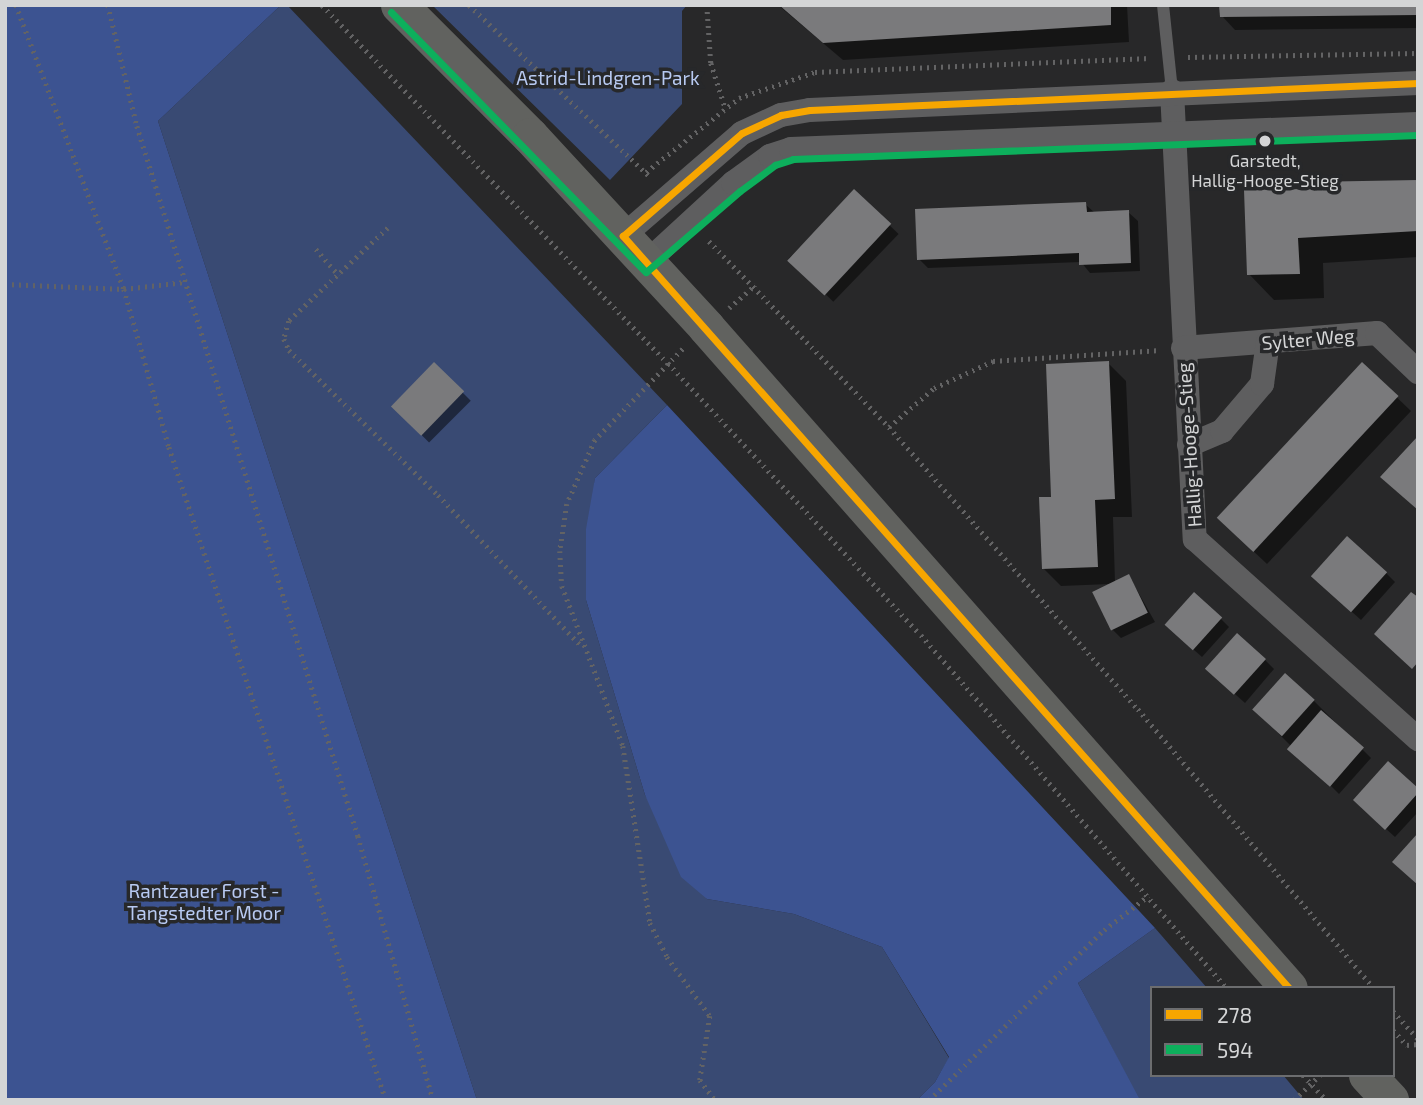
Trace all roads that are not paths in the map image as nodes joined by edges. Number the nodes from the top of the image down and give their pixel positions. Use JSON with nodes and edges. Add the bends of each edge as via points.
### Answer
{"nodes":[{"id":1,"x":399,"y":5,"type":"edge"},
{"id":2,"x":1163,"y":5,"type":"edge"},
{"id":3,"x":1418,"y":83,"type":"edge"},
{"id":4,"x":1171,"y":91,"type":"junction"},
{"id":5,"x":1418,"y":124,"type":"edge"},
{"id":6,"x":1173,"y":136,"type":"junction"},
{"id":7,"x":635,"y":249,"type":"junction"},
{"id":8,"x":1268,"y":342,"type":"junction"},
{"id":9,"x":1182,"y":348,"type":"junction"},
{"id":10,"x":1418,"y":372,"type":"edge"},
{"id":11,"x":1189,"y":445,"type":"junction"},
{"id":12,"x":1418,"y":738,"type":"edge"},
{"id":13,"x":1287,"y":986,"type":"edge"},
{"id":14,"x":1369,"y":1077,"type":"edge"},
{"id":15,"x":1390,"y":1100,"type":"edge"}],
"edges":[{"from":1,"to":7,"type":"main road"},
{"from":2,"to":4,"type":"lane"},
{"from":3,"to":4,"type":"street"},
{"from":4,"to":6,"type":"street","name":"Hallig-Hooge-Stieg"},
{"from":4,"to":7,"type":"street","via":[[844,107],[781,115],[742,134],[667,196]]},
{"from":5,"to":6,"type":"street"},
{"from":6,"to":7,"type":"street","via":[[800,148],[753,167],[690,222]]},
{"from":6,"to":9,"type":"street","name":"Hallig-Hooge-Stieg"},
{"from":7,"to":13,"type":"main road"},
{"from":8,"to":9,"type":"street","name":"Sylter Weg"},
{"from":8,"to":10,"type":"street","name":"Sylter Weg","via":[[1377,333]]},
{"from":8,"to":11,"type":"street","via":[[1262,384],[1222,431]]},
{"from":9,"to":11,"type":"street","name":"Hallig-Hooge-Stieg"},
{"from":11,"to":12,"type":"street","name":"Hallig-Hooge-Stieg","via":[[1195,539]]},
{"from":14,"to":15,"type":"main road"}]}
